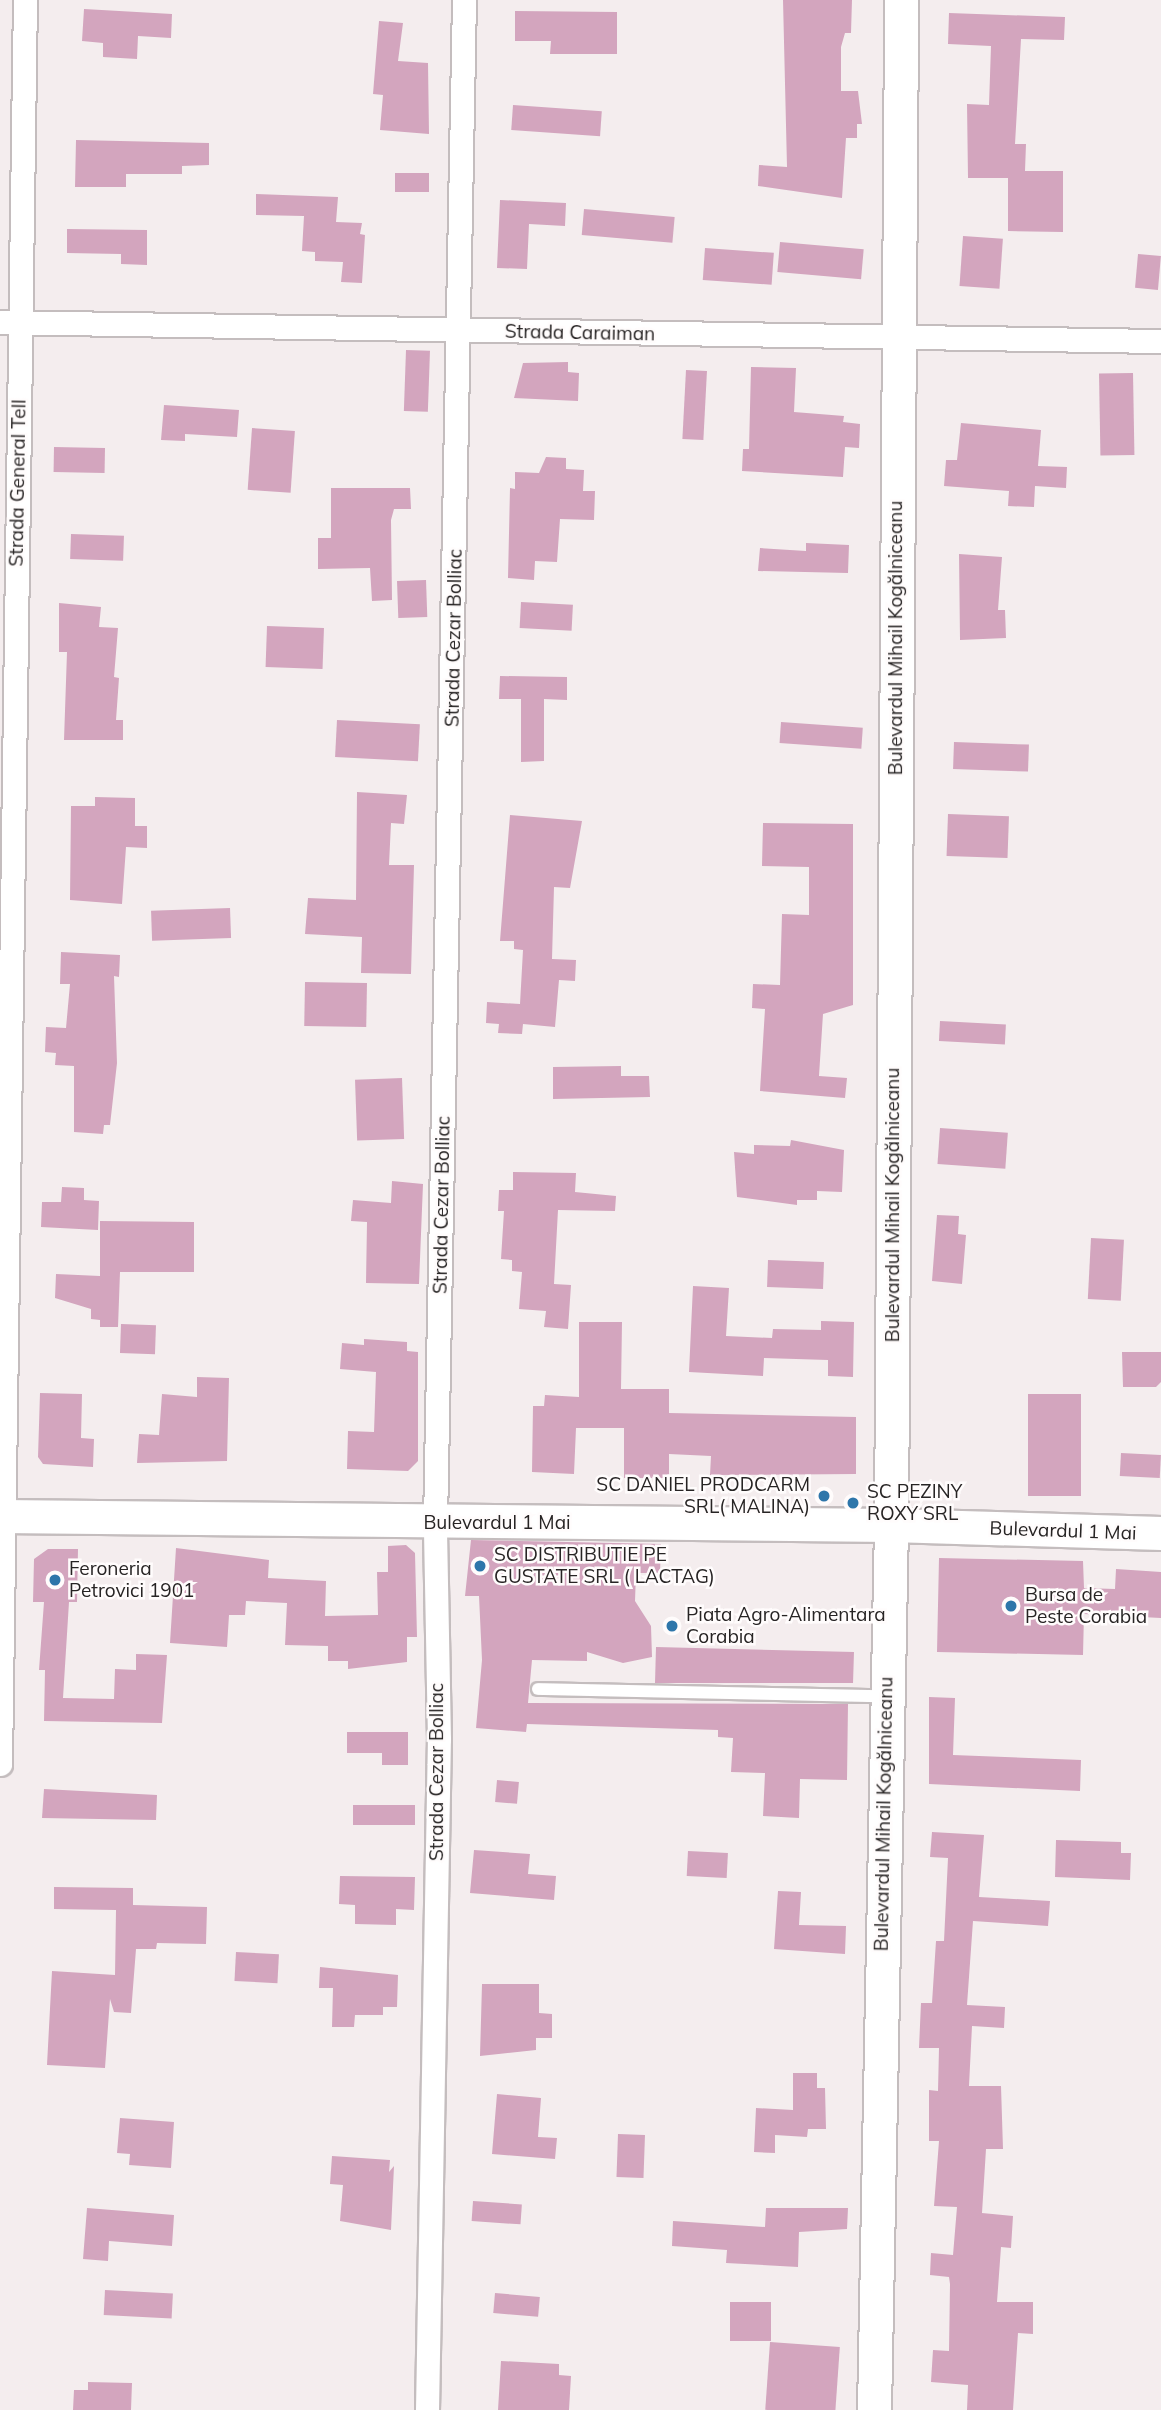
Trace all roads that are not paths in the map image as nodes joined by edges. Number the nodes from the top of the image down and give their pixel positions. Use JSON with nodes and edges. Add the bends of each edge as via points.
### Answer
{"nodes":[{"id":1,"x":25,"y":0,"type":"edge"},
{"id":2,"x":464,"y":0,"type":"edge"},
{"id":3,"x":901,"y":0,"type":"edge"},
{"id":4,"x":10,"y":322,"type":"edge"},
{"id":5,"x":460,"y":332,"type":"junction"},
{"id":6,"x":897,"y":337,"type":"junction"},
{"id":7,"x":1161,"y":341,"type":"edge"},
{"id":8,"x":2,"y":1516,"type":"edge"},
{"id":9,"x":435,"y":1523,"type":"junction"},
{"id":10,"x":891,"y":1525,"type":"junction"},
{"id":11,"x":1161,"y":1534,"type":"edge"},
{"id":12,"x":538,"y":1689,"type":"dead end"},
{"id":13,"x":886,"y":1696,"type":"junction"},
{"id":14,"x":0,"y":1764,"type":"edge"},
{"id":15,"x":427,"y":2410,"type":"edge"},
{"id":16,"x":874,"y":2410,"type":"edge"}],
"edges":[{"from":1,"to":4,"type":"street","name":"Strada General Tell"},
{"from":2,"to":5,"type":"street","name":"Strada Cezar Bolliac"},
{"from":3,"to":6,"type":"street","name":"Bulevardul Mihail Kogălniceanu"},
{"from":4,"to":5,"type":"street","name":"Strada Caraiman"},
{"from":4,"to":8,"type":"street","name":"Strada General Tell"},
{"from":5,"to":6,"type":"street","name":"Strada Caraiman"},
{"from":5,"to":9,"type":"street","name":"Strada Cezar Bolliac"},
{"from":6,"to":7,"type":"street","name":"Strada Caraiman"},
{"from":6,"to":10,"type":"street","name":"Bulevardul Mihail Kogălniceanu"},
{"from":8,"to":9,"type":"street","name":"Bulevardul 1 Mai"},
{"from":8,"to":14,"type":"street","name":"Strada General Tell"},
{"from":9,"to":10,"type":"street","name":"Bulevardul 1 Mai"},
{"from":9,"to":15,"type":"street","name":"Strada Cezar Bolliac","via":[[439,1739]]},
{"from":10,"to":11,"type":"street","name":"Bulevardul 1 Mai"},
{"from":10,"to":13,"type":"street","name":"Bulevardul Mihail Kogălniceanu"},
{"from":12,"to":13,"type":"lane"},
{"from":13,"to":16,"type":"street","name":"Bulevardul Mihail Kogălniceanu"}]}
